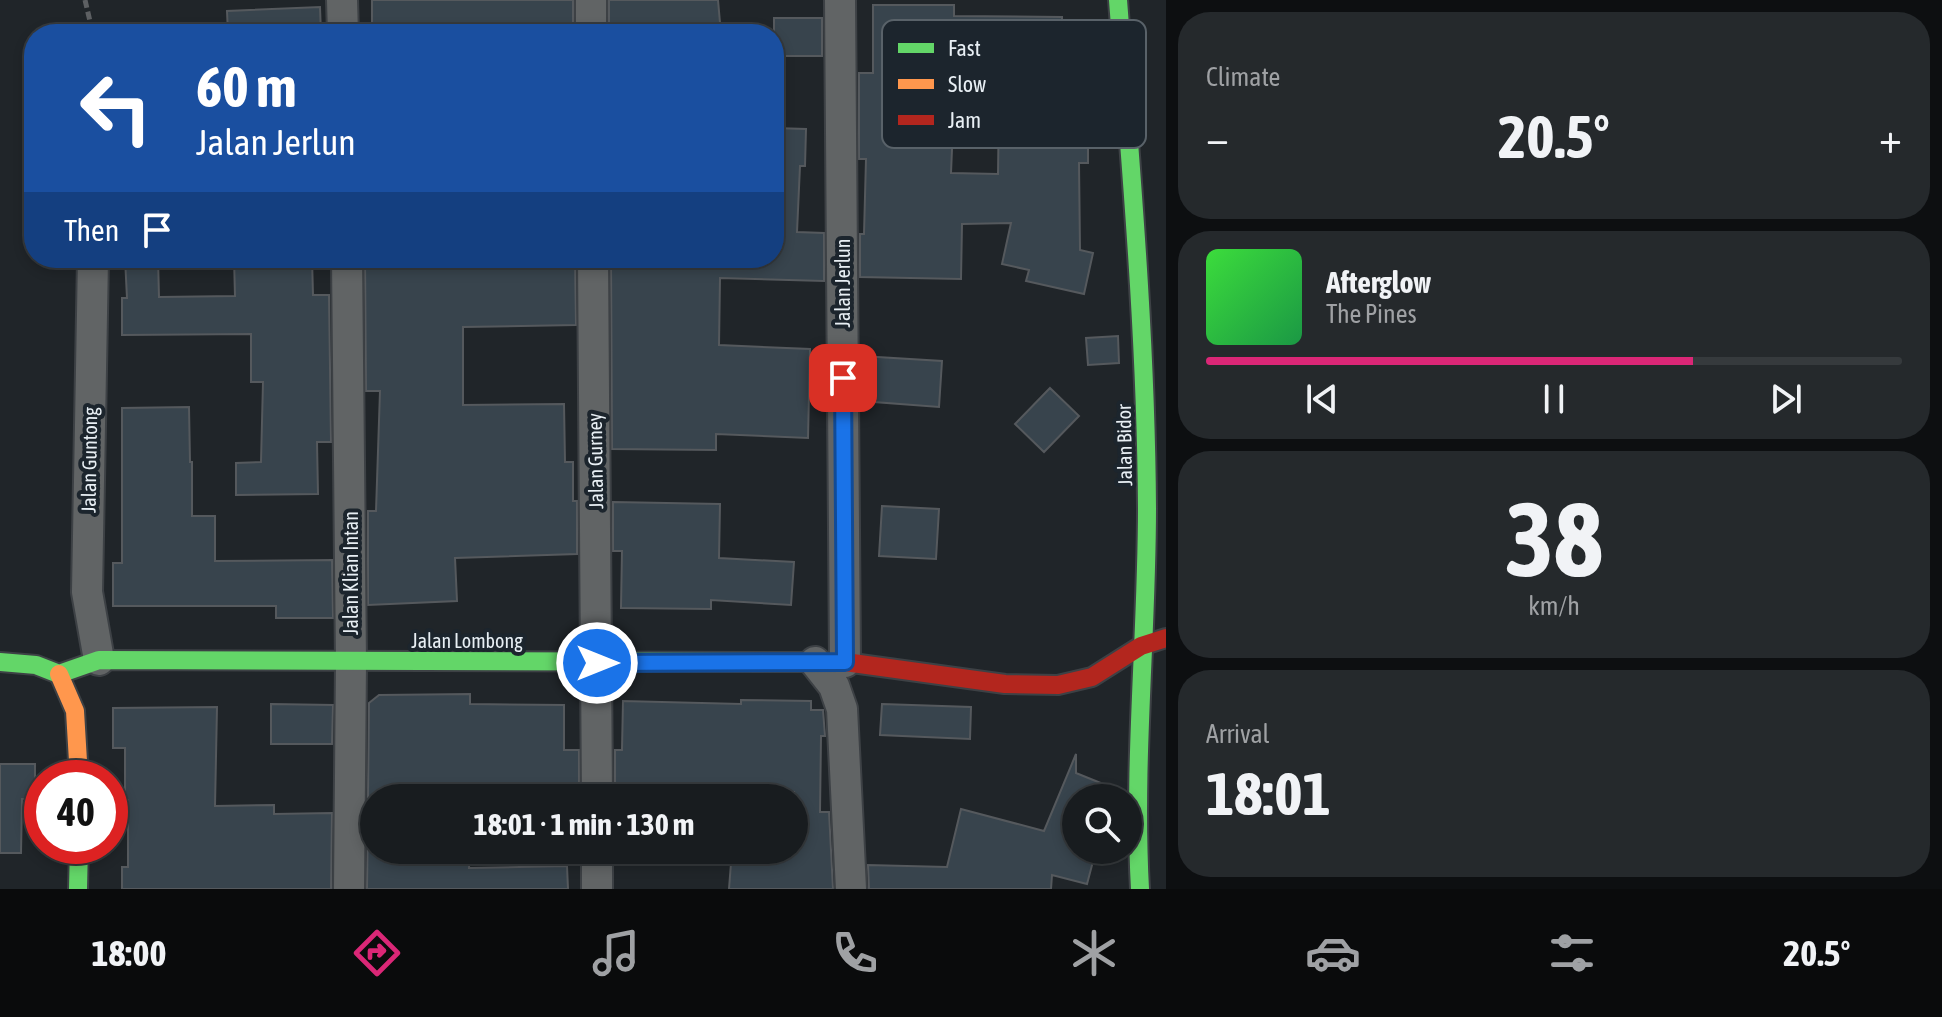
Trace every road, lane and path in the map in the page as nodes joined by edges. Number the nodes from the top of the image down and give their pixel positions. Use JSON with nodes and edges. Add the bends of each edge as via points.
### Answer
{"nodes":[{"id":1,"x":85,"y":0,"type":"edge"},
{"id":2,"x":342,"y":0,"type":"edge"},
{"id":3,"x":591,"y":0,"type":"edge"},
{"id":4,"x":840,"y":0,"type":"edge"},
{"id":5,"x":1118,"y":0,"type":"edge"},
{"id":6,"x":1120,"y":20,"type":"edge"},
{"id":7,"x":91,"y":24,"type":"edge"},
{"id":8,"x":343,"y":24,"type":"edge"},
{"id":9,"x":591,"y":24,"type":"edge"},
{"id":10,"x":1129,"y":148,"type":"edge"},
{"id":11,"x":93,"y":268,"type":"edge"},
{"id":12,"x":347,"y":268,"type":"edge"},
{"id":13,"x":593,"y":268,"type":"edge"},
{"id":14,"x":1166,"y":638,"type":"edge"},
{"id":15,"x":1141,"y":646,"type":"junction"},
{"id":16,"x":99,"y":660,"type":"junction"},
{"id":17,"x":0,"y":662,"type":"edge"},
{"id":18,"x":351,"y":662,"type":"junction"},
{"id":19,"x":830,"y":662,"type":"junction"},
{"id":20,"x":597,"y":663,"type":"junction"},
{"id":21,"x":59,"y":674,"type":"junction"},
{"id":22,"x":78,"y":760,"type":"edge"},
{"id":23,"x":597,"y":784,"type":"edge"},
{"id":24,"x":79,"y":864,"type":"edge"},
{"id":25,"x":597,"y":864,"type":"edge"},
{"id":26,"x":78,"y":889,"type":"edge"},
{"id":27,"x":349,"y":889,"type":"edge"},
{"id":28,"x":597,"y":889,"type":"edge"},
{"id":29,"x":851,"y":889,"type":"edge"},
{"id":30,"x":1140,"y":889,"type":"edge"}],
"edges":[{"from":1,"to":7,"type":"path"},
{"from":2,"to":8,"type":"street"},
{"from":3,"to":9,"type":"street"},
{"from":4,"to":19,"type":"street","name":"Jalan Jerlun"},
{"from":5,"to":6,"type":"street","name":"Jalan Bidor"},
{"from":10,"to":15,"type":"street","name":"Jalan Bidor","via":[[1143,326],[1147,511]]},
{"from":11,"to":16,"type":"street","name":"Jalan Guntong","via":[[87,592]]},
{"from":12,"to":18,"type":"street","name":"Jalan Klian Intan"},
{"from":13,"to":20,"type":"street","name":"Jalan Gurney"},
{"from":14,"to":15,"type":"street","name":"Jalan Lombong"},
{"from":15,"to":19,"type":"street","name":"Jalan Lombong","via":[[1092,677],[1058,685],[1005,684]]},
{"from":15,"to":30,"type":"street","name":"Jalan Bidor"},
{"from":16,"to":18,"type":"street","name":"Jalan Lombong"},
{"from":16,"to":21,"type":"street","name":"Jalan Lombong"},
{"from":17,"to":21,"type":"street","via":[[36,665]]},
{"from":18,"to":20,"type":"street","name":"Jalan Lombong"},
{"from":18,"to":27,"type":"street","name":"Jalan Klian Intan"},
{"from":19,"to":20,"type":"street","name":"Jalan Lombong"},
{"from":19,"to":29,"type":"street","via":[[842,709]]},
{"from":20,"to":23,"type":"street","name":"Jalan Gurney"},
{"from":21,"to":22,"type":"street","via":[[75,712]]},
{"from":24,"to":26,"type":"street"},
{"from":25,"to":28,"type":"street"}]}
